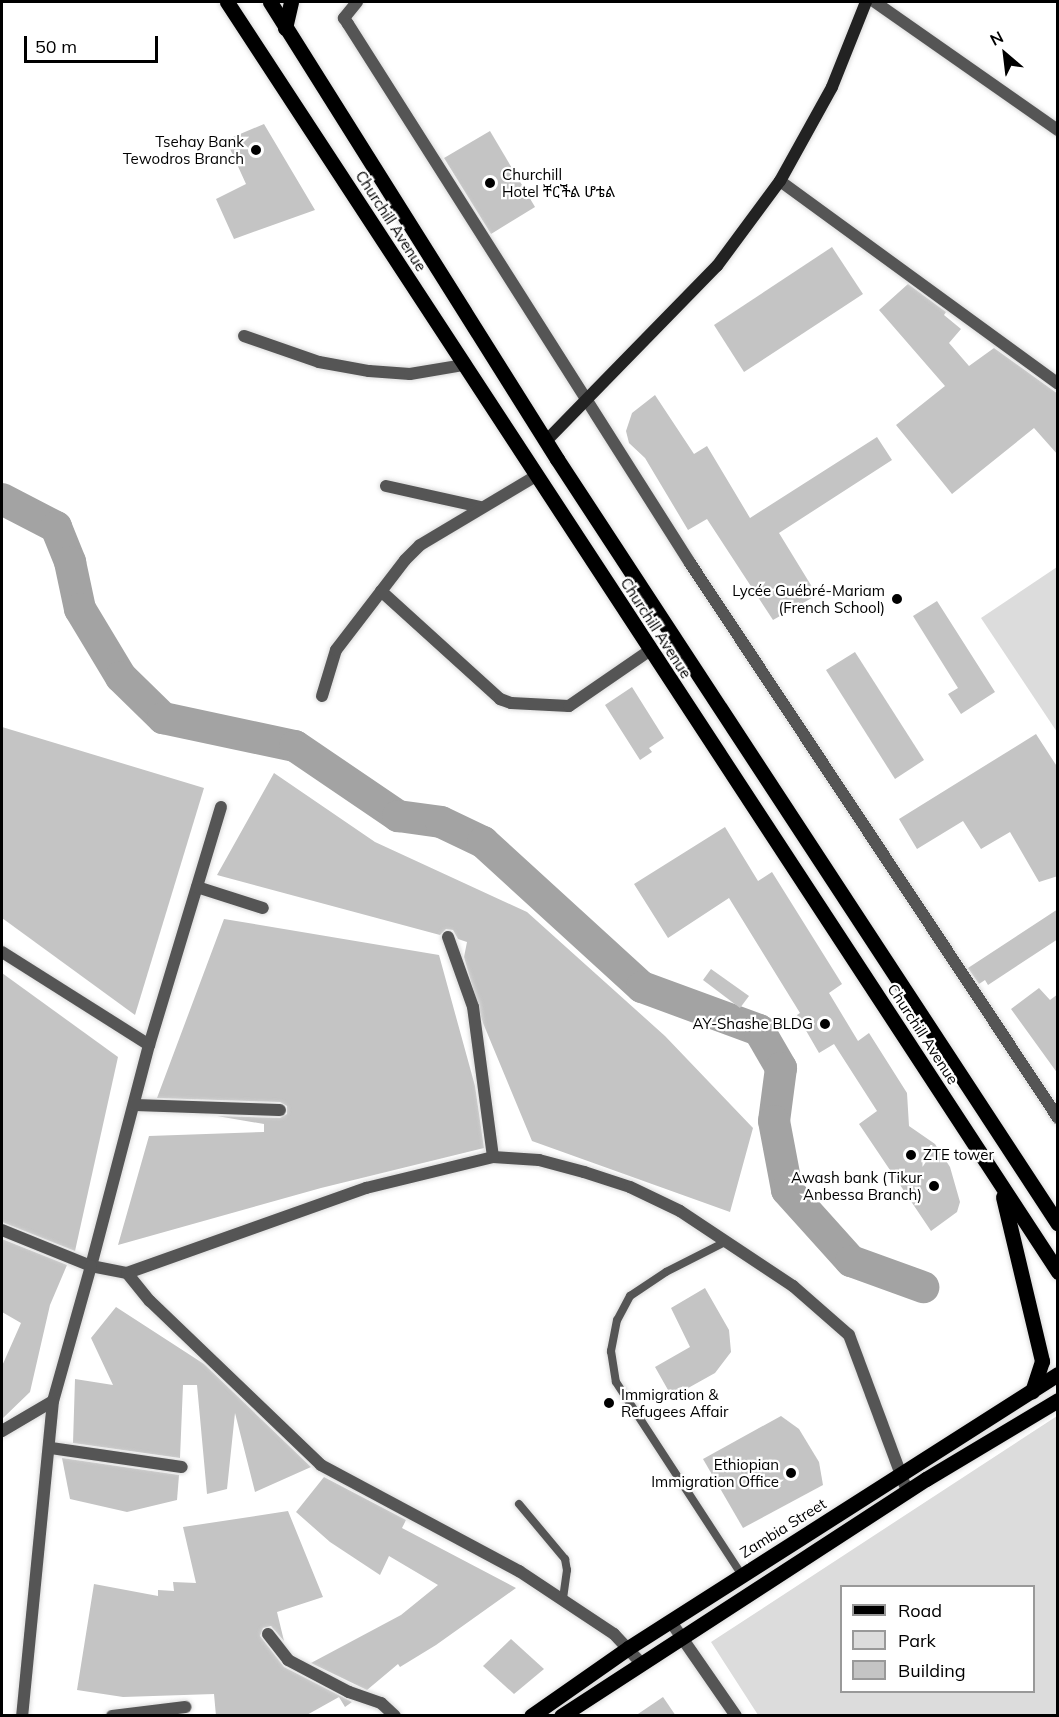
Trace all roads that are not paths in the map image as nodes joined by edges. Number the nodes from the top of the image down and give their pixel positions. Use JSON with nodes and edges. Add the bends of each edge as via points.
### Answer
{"nodes":[{"id":1,"x":227,"y":2,"type":"edge"},
{"id":2,"x":270,"y":2,"type":"edge"},
{"id":3,"x":291,"y":2,"type":"edge"},
{"id":4,"x":357,"y":2,"type":"edge"},
{"id":5,"x":866,"y":2,"type":"edge"},
{"id":6,"x":875,"y":2,"type":"edge"},
{"id":7,"x":285,"y":28,"type":"junction"},
{"id":8,"x":1058,"y":130,"type":"edge"},
{"id":9,"x":780,"y":181,"type":"junction"},
{"id":10,"x":244,"y":336,"type":"dead end"},
{"id":11,"x":464,"y":365,"type":"junction"},
{"id":12,"x":1058,"y":384,"type":"edge"},
{"id":13,"x":587,"y":402,"type":"junction"},
{"id":14,"x":546,"y":441,"type":"junction"},
{"id":15,"x":534,"y":477,"type":"junction"},
{"id":16,"x":386,"y":486,"type":"dead end"},
{"id":17,"x":481,"y":507,"type":"junction"},
{"id":18,"x":381,"y":591,"type":"junction"},
{"id":19,"x":650,"y":651,"type":"junction"},
{"id":20,"x":322,"y":696,"type":"dead end"},
{"id":21,"x":221,"y":807,"type":"dead end"},
{"id":22,"x":197,"y":887,"type":"junction"},
{"id":23,"x":263,"y":908,"type":"dead end"},
{"id":24,"x":448,"y":937,"type":"dead end"},
{"id":25,"x":2,"y":952,"type":"edge"},
{"id":26,"x":150,"y":1045,"type":"junction"},
{"id":27,"x":134,"y":1105,"type":"junction"},
{"id":28,"x":280,"y":1110,"type":"dead end"},
{"id":29,"x":1058,"y":1118,"type":"edge"},
{"id":30,"x":493,"y":1157,"type":"junction"},
{"id":31,"x":1000,"y":1185,"type":"junction"},
{"id":32,"x":1058,"y":1224,"type":"edge"},
{"id":33,"x":2,"y":1230,"type":"edge"},
{"id":34,"x":727,"y":1241,"type":"junction"},
{"id":35,"x":91,"y":1266,"type":"junction"},
{"id":36,"x":1058,"y":1272,"type":"edge"},
{"id":37,"x":127,"y":1273,"type":"junction"},
{"id":38,"x":1058,"y":1374,"type":"edge"},
{"id":39,"x":1032,"y":1391,"type":"junction"},
{"id":40,"x":1058,"y":1400,"type":"edge"},
{"id":41,"x":53,"y":1401,"type":"junction"},
{"id":42,"x":2,"y":1431,"type":"edge"},
{"id":43,"x":51,"y":1448,"type":"junction"},
{"id":44,"x":182,"y":1467,"type":"dead end"},
{"id":45,"x":900,"y":1474,"type":"junction"},
{"id":46,"x":907,"y":1491,"type":"junction"},
{"id":47,"x":519,"y":1504,"type":"dead end"},
{"id":48,"x":742,"y":1575,"type":"junction"},
{"id":49,"x":753,"y":1590,"type":"junction"},
{"id":50,"x":563,"y":1598,"type":"junction"},
{"id":51,"x":671,"y":1622,"type":"junction"},
{"id":52,"x":268,"y":1634,"type":"dead end"},
{"id":53,"x":681,"y":1636,"type":"junction"},
{"id":54,"x":628,"y":1648,"type":"junction"},
{"id":55,"x":640,"y":1662,"type":"junction"},
{"id":56,"x":185,"y":1707,"type":"dead end"},
{"id":57,"x":22,"y":1716,"type":"edge"},
{"id":58,"x":112,"y":1716,"type":"edge"},
{"id":59,"x":395,"y":1716,"type":"edge"},
{"id":60,"x":531,"y":1716,"type":"edge"},
{"id":61,"x":561,"y":1716,"type":"edge"},
{"id":62,"x":736,"y":1716,"type":"edge"}],
"edges":[{"from":1,"to":11,"type":"main road","name":"Churchill Avenue"},
{"from":2,"to":7,"type":"main road","name":"Churchill Avenue"},
{"from":3,"to":7,"type":"main road"},
{"from":4,"to":13,"type":"street","via":[[344,18]]},
{"from":5,"to":9,"type":"main road","via":[[832,87]]},
{"from":6,"to":8,"type":"street"},
{"from":7,"to":14,"type":"main road","name":"Churchill Avenue"},
{"from":9,"to":12,"type":"street"},
{"from":9,"to":13,"type":"main road","via":[[717,266]]},
{"from":10,"to":11,"type":"street","via":[[319,362],[369,371],[410,374]]},
{"from":11,"to":15,"type":"main road","name":"Churchill Avenue"},
{"from":13,"to":14,"type":"main road"},
{"from":13,"to":29,"type":"street"},
{"from":14,"to":32,"type":"main road","name":"Churchill Avenue"},
{"from":15,"to":17,"type":"street"},
{"from":15,"to":19,"type":"main road","name":"Churchill Avenue"},
{"from":16,"to":17,"type":"street"},
{"from":17,"to":18,"type":"street","via":[[420,545]]},
{"from":18,"to":19,"type":"street","via":[[500,699],[511,704],[569,706]]},
{"from":18,"to":20,"type":"street","via":[[336,650]]},
{"from":19,"to":31,"type":"main road","name":"Churchill Avenue"},
{"from":21,"to":22,"type":"street"},
{"from":22,"to":23,"type":"street"},
{"from":22,"to":26,"type":"street"},
{"from":24,"to":30,"type":"street","via":[[473,1007]]},
{"from":25,"to":26,"type":"street"},
{"from":26,"to":27,"type":"street"},
{"from":27,"to":28,"type":"street"},
{"from":27,"to":35,"type":"street"},
{"from":30,"to":34,"type":"street","via":[[538,1160],[630,1187]]},
{"from":30,"to":37,"type":"street","via":[[366,1188]]},
{"from":31,"to":36,"type":"main road","name":"Churchill Avenue"},
{"from":31,"to":39,"type":"main road","via":[[1042,1361]]},
{"from":33,"to":35,"type":"street"},
{"from":34,"to":45,"type":"street","via":[[793,1286],[849,1335]]},
{"from":34,"to":48,"type":"lane","via":[[666,1272],[630,1296],[617,1320],[611,1351],[616,1382]]},
{"from":35,"to":37,"type":"street"},
{"from":35,"to":41,"type":"street"},
{"from":37,"to":50,"type":"street","via":[[150,1301],[321,1465]]},
{"from":38,"to":39,"type":"main road","name":"Zambia Street"},
{"from":39,"to":45,"type":"main road","name":"Zambia Street"},
{"from":40,"to":46,"type":"main road"},
{"from":41,"to":42,"type":"street"},
{"from":41,"to":43,"type":"street"},
{"from":43,"to":44,"type":"street"},
{"from":43,"to":57,"type":"street"},
{"from":45,"to":46,"type":"street"},
{"from":45,"to":48,"type":"main road","name":"Zambia Street"},
{"from":46,"to":49,"type":"main road"},
{"from":47,"to":50,"type":"lane","via":[[565,1559]]},
{"from":48,"to":49,"type":"street"},
{"from":48,"to":51,"type":"main road","name":"Zambia Street"},
{"from":49,"to":53,"type":"main road"},
{"from":50,"to":54,"type":"street"},
{"from":51,"to":53,"type":"street"},
{"from":51,"to":54,"type":"main road","name":"Zambia Street"},
{"from":52,"to":59,"type":"street","via":[[288,1660],[349,1692],[381,1703]]},
{"from":53,"to":55,"type":"main road"},
{"from":53,"to":62,"type":"street"},
{"from":54,"to":55,"type":"street"},
{"from":54,"to":60,"type":"main road","name":"Zambia Street"},
{"from":55,"to":61,"type":"main road"},
{"from":56,"to":58,"type":"street"}]}
